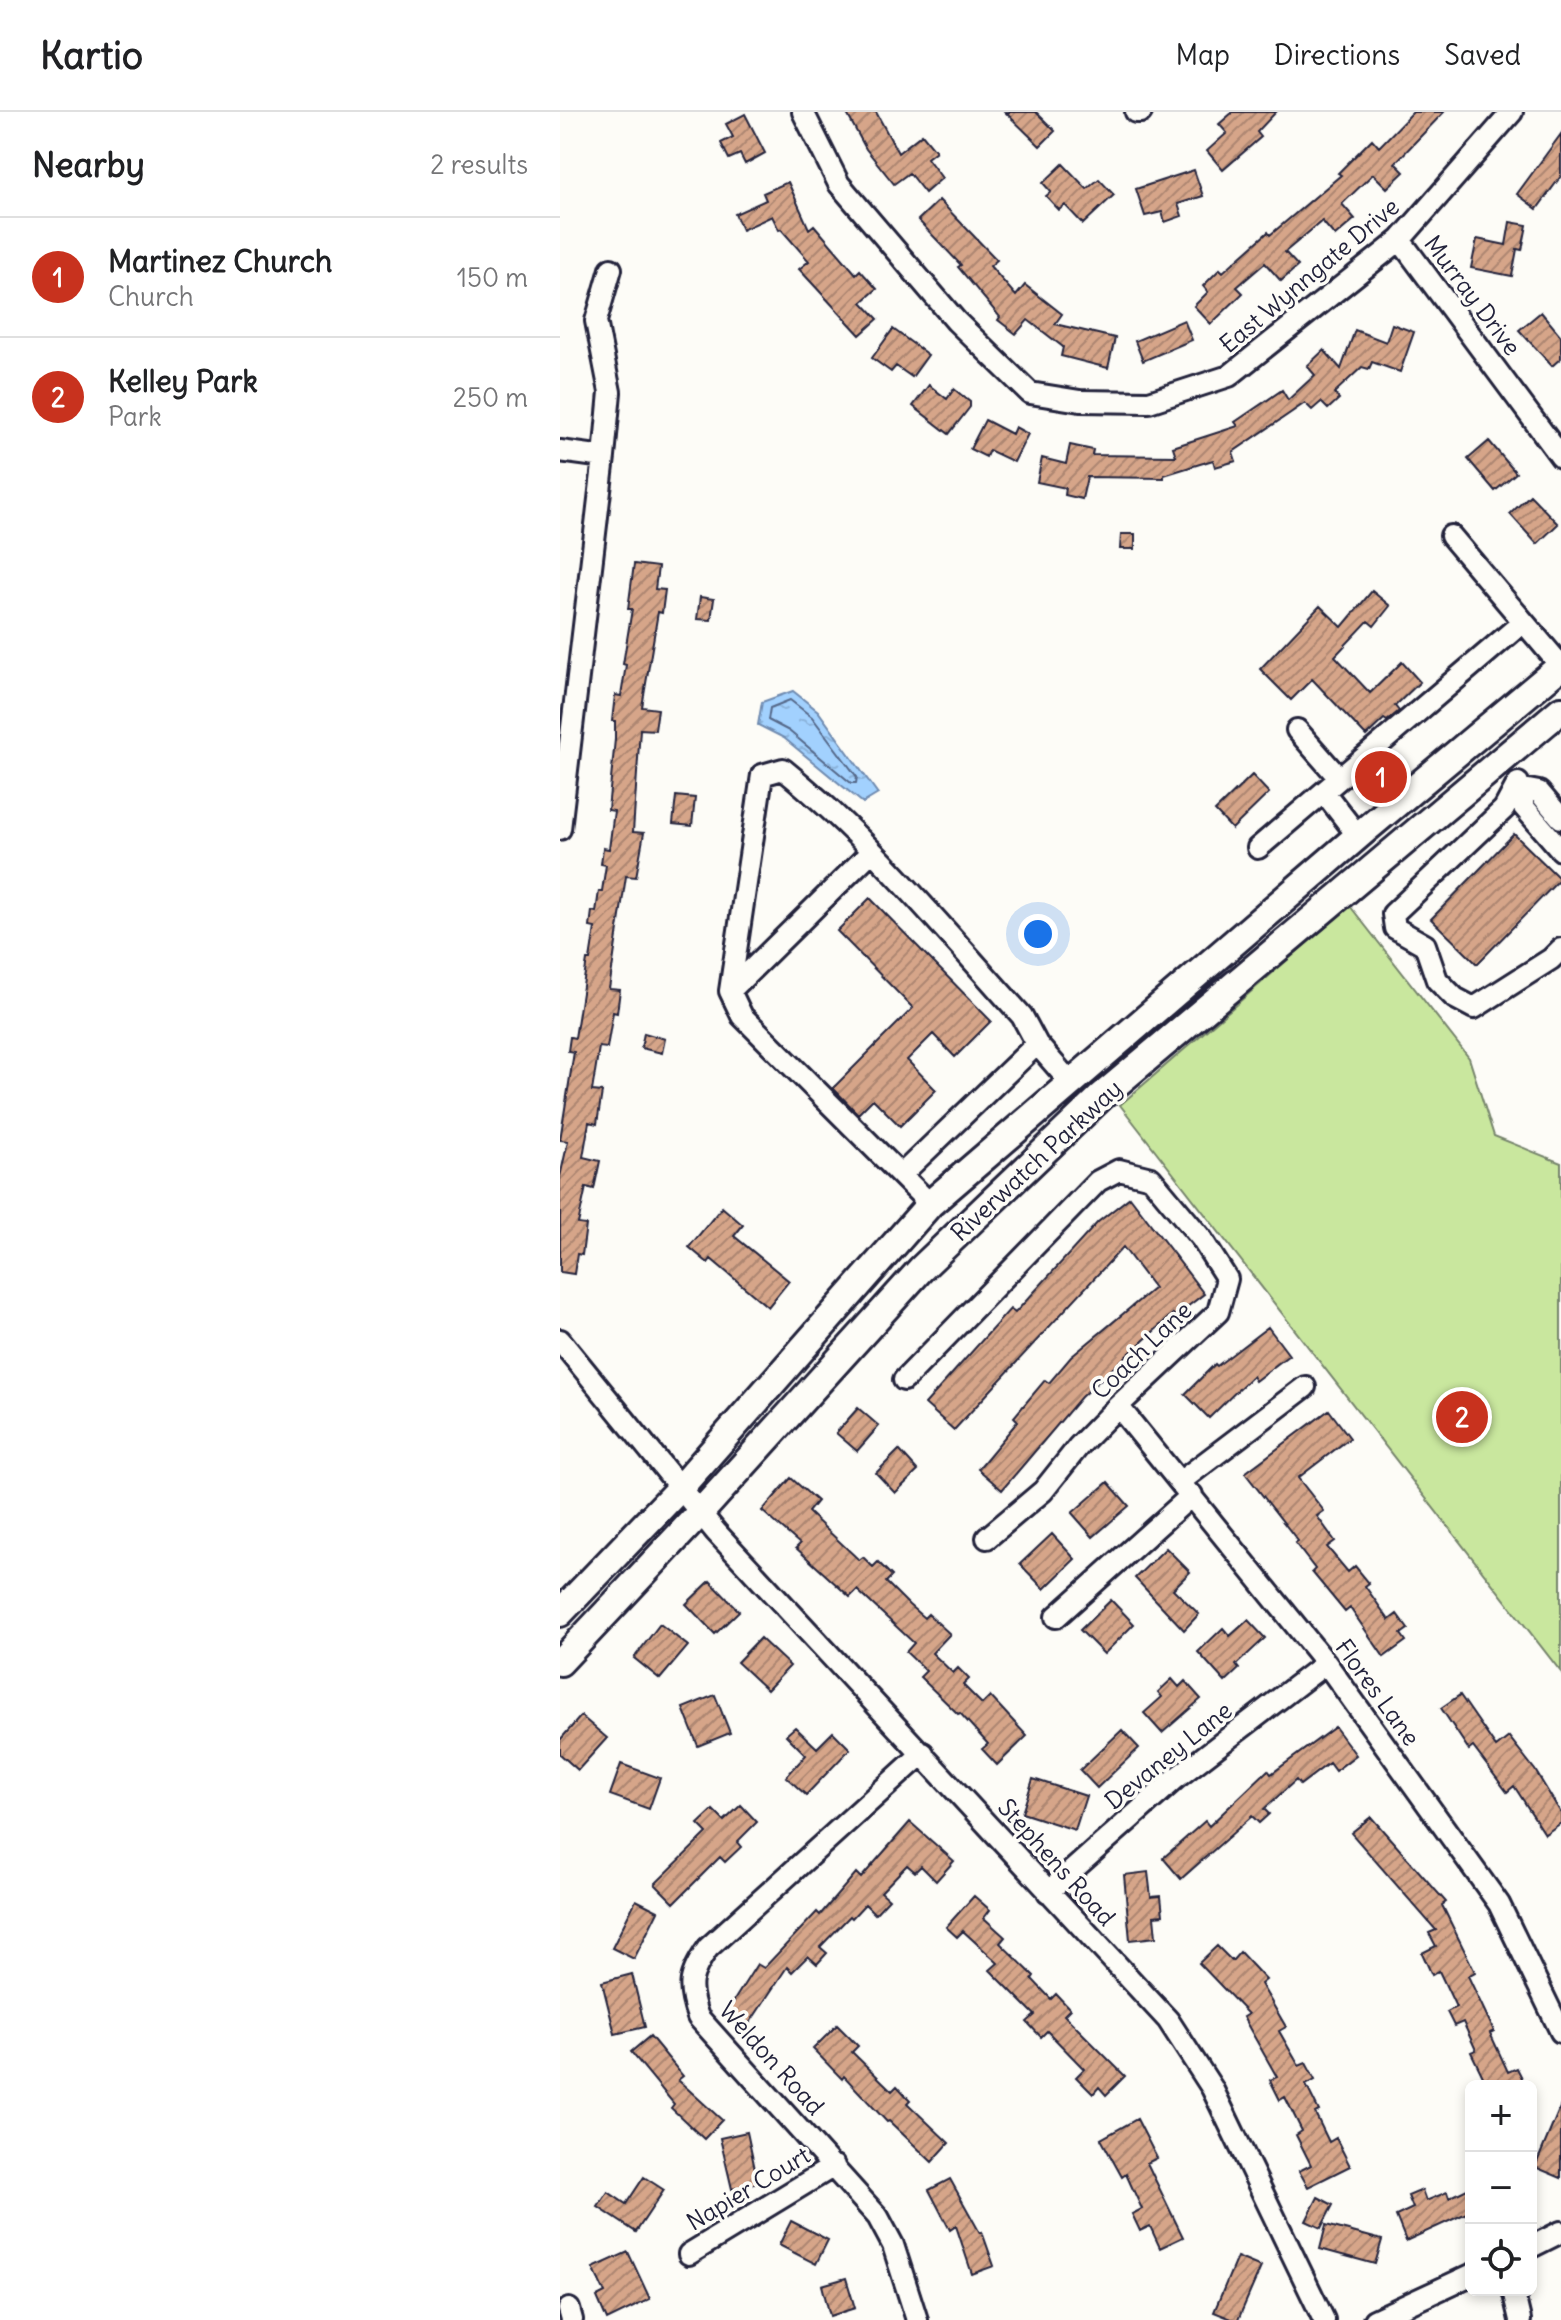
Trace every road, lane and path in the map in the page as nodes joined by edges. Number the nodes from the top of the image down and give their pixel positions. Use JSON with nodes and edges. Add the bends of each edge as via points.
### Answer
{"nodes":[{"id":1,"x":803,"y":112,"type":"edge"},
{"id":2,"x":1512,"y":112,"type":"edge"},
{"id":3,"x":1400,"y":240,"type":"junction"},
{"id":4,"x":611,"y":269,"type":"dead end"},
{"id":5,"x":560,"y":451,"type":"edge"},
{"id":6,"x":604,"y":457,"type":"junction"},
{"id":7,"x":1561,"y":457,"type":"edge"},
{"id":8,"x":1451,"y":536,"type":"dead end"},
{"id":9,"x":1523,"y":622,"type":"junction"},
{"id":10,"x":1561,"y":666,"type":"edge"},
{"id":11,"x":569,"y":682,"type":"edge"},
{"id":12,"x":1561,"y":710,"type":"edge"},
{"id":13,"x":1297,"y":730,"type":"dead end"},
{"id":14,"x":1500,"y":762,"type":"junction"},
{"id":15,"x":1331,"y":785,"type":"junction"},
{"id":16,"x":1521,"y":786,"type":"junction"},
{"id":17,"x":1561,"y":818,"type":"edge"},
{"id":18,"x":560,"y":829,"type":"edge"},
{"id":19,"x":1358,"y":836,"type":"junction"},
{"id":20,"x":1258,"y":848,"type":"dead end"},
{"id":21,"x":1561,"y":850,"type":"edge"},
{"id":22,"x":872,"y":851,"type":"junction"},
{"id":23,"x":1561,"y":949,"type":"edge"},
{"id":24,"x":730,"y":991,"type":"junction"},
{"id":25,"x":1037,"y":1044,"type":"junction"},
{"id":26,"x":1070,"y":1082,"type":"junction"},
{"id":27,"x":902,"y":1174,"type":"junction"},
{"id":28,"x":930,"y":1204,"type":"junction"},
{"id":29,"x":560,"y":1340,"type":"edge"},
{"id":30,"x":904,"y":1380,"type":"dead end"},
{"id":31,"x":1305,"y":1387,"type":"dead end"},
{"id":32,"x":1118,"y":1406,"type":"junction"},
{"id":33,"x":1187,"y":1488,"type":"junction"},
{"id":34,"x":679,"y":1489,"type":"junction"},
{"id":35,"x":700,"y":1513,"type":"junction"},
{"id":36,"x":987,"y":1538,"type":"dead end"},
{"id":37,"x":560,"y":1613,"type":"edge"},
{"id":38,"x":1056,"y":1617,"type":"dead end"},
{"id":39,"x":560,"y":1662,"type":"edge"},
{"id":40,"x":1326,"y":1663,"type":"junction"},
{"id":41,"x":923,"y":1753,"type":"junction"},
{"id":42,"x":1048,"y":1892,"type":"junction"},
{"id":43,"x":1561,"y":2032,"type":"edge"},
{"id":44,"x":834,"y":2166,"type":"junction"},
{"id":45,"x":1561,"y":2232,"type":"edge"},
{"id":46,"x":1537,"y":2244,"type":"edge"},
{"id":47,"x":689,"y":2254,"type":"dead end"},
{"id":48,"x":1465,"y":2278,"type":"edge"},
{"id":49,"x":1514,"y":2296,"type":"edge"},
{"id":50,"x":917,"y":2320,"type":"edge"},
{"id":51,"x":1324,"y":2320,"type":"edge"},
{"id":52,"x":1374,"y":2320,"type":"edge"},
{"id":53,"x":1520,"y":2320,"type":"edge"}],
"edges":[{"from":1,"to":3,"type":"street","name":"East Wynngate Drive","via":[[839,184],[956,321],[1030,393],[1080,401],[1149,402],[1229,376]]},
{"from":2,"to":3,"type":"street","name":"East Wynngate Drive"},
{"from":3,"to":7,"type":"street","name":"Murray Drive"},
{"from":4,"to":6,"type":"street","via":[[596,321],[610,392]]},
{"from":5,"to":6,"type":"street"},
{"from":6,"to":11,"type":"street"},
{"from":8,"to":9,"type":"street"},
{"from":9,"to":10,"type":"street"},
{"from":9,"to":15,"type":"street"},
{"from":10,"to":19,"type":"main road","name":"Riverwatch Parkway"},
{"from":11,"to":18,"type":"street"},
{"from":12,"to":14,"type":"main road","name":"Riverwatch Parkway"},
{"from":13,"to":15,"type":"street"},
{"from":14,"to":16,"type":"street"},
{"from":14,"to":35,"type":"main road","name":"Riverwatch Parkway","via":[[1102,1096],[921,1269]]},
{"from":15,"to":19,"type":"street"},
{"from":15,"to":20,"type":"street"},
{"from":16,"to":17,"type":"street","via":[[1539,792]]},
{"from":16,"to":21,"type":"street","via":[[1523,806]]},
{"from":16,"to":23,"type":"street","via":[[1504,809],[1393,914],[1395,928],[1425,945],[1437,980],[1474,1008]]},
{"from":19,"to":26,"type":"main road","name":"Riverwatch Parkway"},
{"from":22,"to":24,"type":"street"},
{"from":22,"to":24,"type":"street","via":[[783,769],[762,775]]},
{"from":22,"to":25,"type":"street","via":[[1022,1016]]},
{"from":24,"to":27,"type":"street","via":[[742,1016]]},
{"from":25,"to":26,"type":"street"},
{"from":25,"to":27,"type":"street"},
{"from":26,"to":28,"type":"main road","name":"Riverwatch Parkway"},
{"from":27,"to":28,"type":"street"},
{"from":28,"to":34,"type":"main road","name":"Riverwatch Parkway"},
{"from":29,"to":34,"type":"street","name":"Stephens Road"},
{"from":30,"to":32,"type":"street","name":"Coach Lane","via":[[1098,1181],[1119,1170],[1151,1178],[1227,1279],[1218,1312]]},
{"from":31,"to":33,"type":"street"},
{"from":32,"to":33,"type":"street","name":"Flores Lane"},
{"from":32,"to":36,"type":"street","name":"Coach Lane","via":[[1043,1491]]},
{"from":33,"to":38,"type":"street"},
{"from":33,"to":40,"type":"street","name":"Flores Lane"},
{"from":34,"to":35,"type":"street","name":"Stephens Road"},
{"from":34,"to":37,"type":"main road","name":"Riverwatch Parkway"},
{"from":35,"to":39,"type":"main road","name":"Riverwatch Parkway"},
{"from":35,"to":41,"type":"street","name":"Stephens Road"},
{"from":40,"to":42,"type":"street","name":"Devaney Lane","via":[[1175,1779]]},
{"from":40,"to":43,"type":"street","name":"Flores Lane","via":[[1499,1904]]},
{"from":41,"to":42,"type":"street","name":"Stephens Road"},
{"from":41,"to":44,"type":"street","name":"Weldon Road","via":[[708,1948],[694,1969],[690,1994],[698,2017]]},
{"from":42,"to":51,"type":"street","name":"Stephens Road","via":[[1168,2020],[1191,2053]]},
{"from":44,"to":47,"type":"street","name":"Napier Court"},
{"from":44,"to":50,"type":"street","name":"Weldon Road","via":[[878,2217],[893,2245]]},
{"from":45,"to":46,"type":"street"},
{"from":48,"to":52,"type":"street"},
{"from":49,"to":53,"type":"street"}]}
